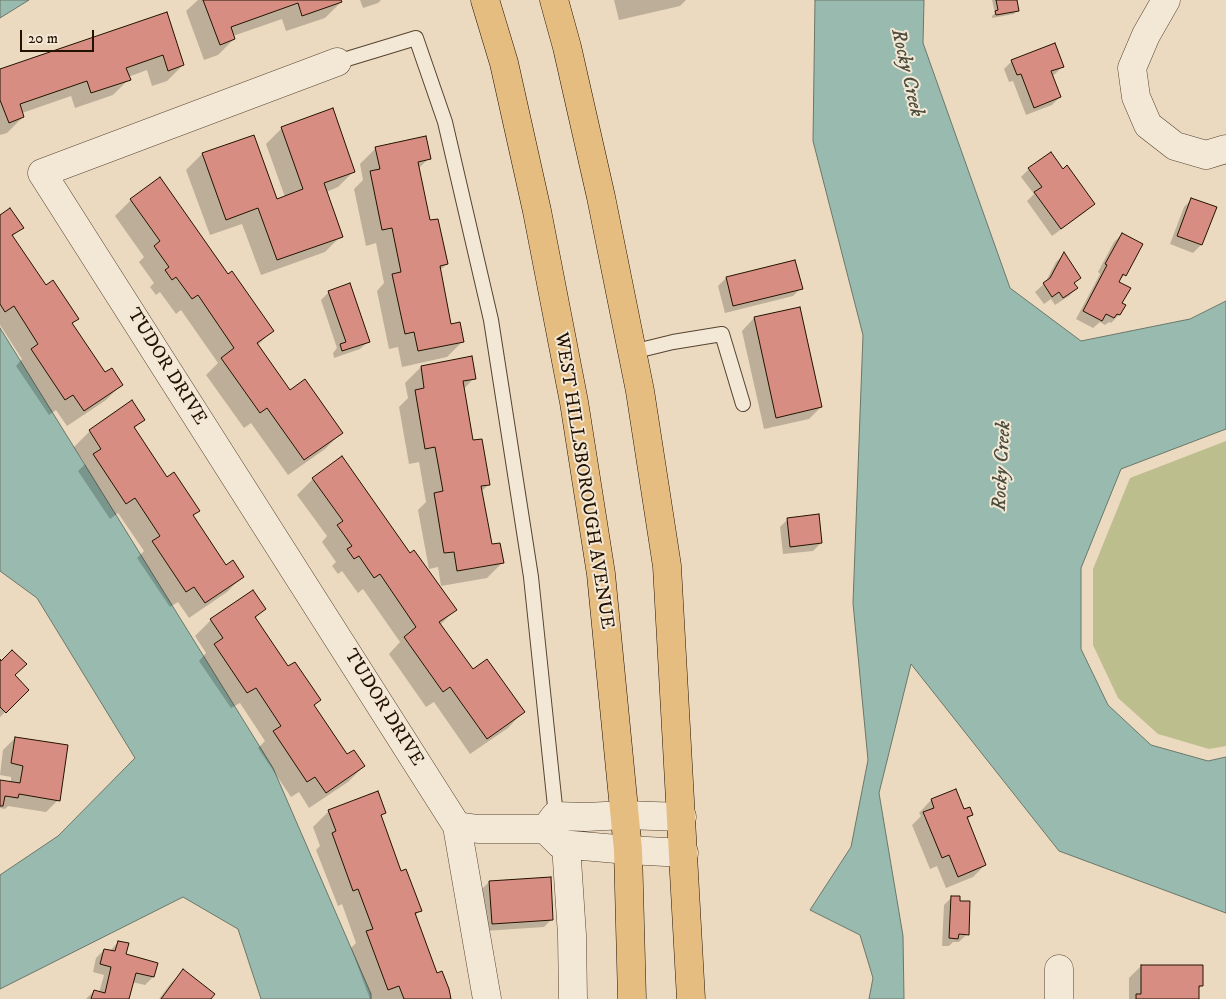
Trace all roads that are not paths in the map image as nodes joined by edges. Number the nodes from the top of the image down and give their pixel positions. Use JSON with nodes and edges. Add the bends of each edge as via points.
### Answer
{"nodes":[{"id":1,"x":485,"y":0,"type":"edge"},
{"id":2,"x":554,"y":0,"type":"edge"},
{"id":3,"x":1166,"y":0,"type":"edge"},
{"id":4,"x":337,"y":62,"type":"joint"},
{"id":5,"x":1226,"y":149,"type":"edge"},
{"id":6,"x":632,"y":352,"type":"junction"},
{"id":7,"x":743,"y":404,"type":"dead end"},
{"id":8,"x":625,"y":816,"type":"junction"},
{"id":9,"x":682,"y":817,"type":"junction"},
{"id":10,"x":457,"y":826,"type":"junction"},
{"id":11,"x":556,"y":830,"type":"junction"},
{"id":12,"x":628,"y":850,"type":"junction"},
{"id":13,"x":684,"y":853,"type":"junction"},
{"id":14,"x":1059,"y":969,"type":"dead end"},
{"id":15,"x":487,"y":999,"type":"edge"},
{"id":16,"x":573,"y":999,"type":"edge"},
{"id":17,"x":632,"y":999,"type":"edge"},
{"id":18,"x":691,"y":999,"type":"edge"},
{"id":19,"x":1059,"y":999,"type":"edge"}],
"edges":[{"from":1,"to":8,"type":"main road","name":"WEST HILLSBOROUGH AVENUE","via":[[504,63],[535,201],[574,402],[602,574]]},
{"from":2,"to":6,"type":"main road","via":[[602,197]]},
{"from":3,"to":5,"type":"street","via":[[1146,34],[1132,68],[1136,97],[1148,125],[1175,146],[1206,155]]},
{"from":4,"to":10,"type":"street","name":"TUDOR DRIVE","via":[[42,173]]},
{"from":4,"to":11,"type":"lane","via":[[416,38],[445,122],[491,320],[531,577]]},
{"from":6,"to":7,"type":"lane","via":[[722,334]]},
{"from":6,"to":9,"type":"main road","via":[[667,566]]},
{"from":8,"to":9,"type":"street"},
{"from":8,"to":11,"type":"street","via":[[586,817]]},
{"from":8,"to":12,"type":"main road","name":"WEST HILLSBOROUGH AVENUE"},
{"from":9,"to":13,"type":"main road"},
{"from":10,"to":11,"type":"street"},
{"from":10,"to":15,"type":"street","name":"TUDOR DRIVE"},
{"from":11,"to":12,"type":"street"},
{"from":11,"to":16,"type":"street","via":[[572,935]]},
{"from":12,"to":13,"type":"street"},
{"from":12,"to":17,"type":"main road","name":"WEST HILLSBOROUGH AVENUE"},
{"from":13,"to":18,"type":"main road"},
{"from":14,"to":19,"type":"street"}]}
